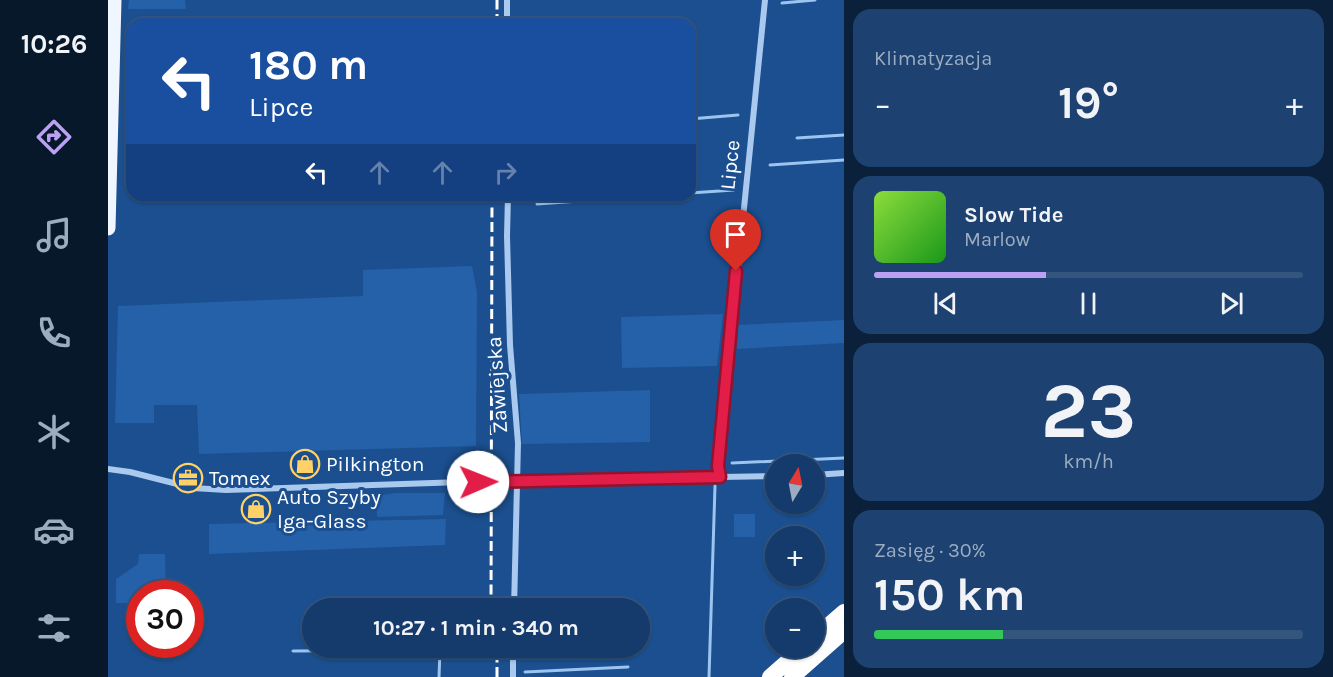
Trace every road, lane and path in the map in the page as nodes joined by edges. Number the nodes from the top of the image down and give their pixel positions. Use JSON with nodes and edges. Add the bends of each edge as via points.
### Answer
{"nodes":[{"id":1,"x":114,"y":0,"type":"edge"},
{"id":2,"x":507,"y":0,"type":"edge"},
{"id":3,"x":765,"y":0,"type":"edge"},
{"id":4,"x":507,"y":18,"type":"edge"},
{"id":5,"x":508,"y":201,"type":"edge"},
{"id":6,"x":108,"y":228,"type":"edge"},
{"id":7,"x":108,"y":469,"type":"edge"},
{"id":8,"x":844,"y":473,"type":"edge"},
{"id":9,"x":825,"y":474,"type":"edge"},
{"id":10,"x":720,"y":477,"type":"junction"},
{"id":11,"x":765,"y":477,"type":"edge"},
{"id":12,"x":516,"y":481,"type":"junction"},
{"id":13,"x":514,"y":598,"type":"edge"},
{"id":14,"x":844,"y":612,"type":"edge"},
{"id":15,"x":825,"y":628,"type":"edge"},
{"id":16,"x":844,"y":632,"type":"edge"},
{"id":17,"x":513,"y":658,"type":"edge"},
{"id":18,"x":792,"y":658,"type":"edge"},
{"id":19,"x":513,"y":677,"type":"edge"},
{"id":20,"x":770,"y":677,"type":"edge"},
{"id":21,"x":792,"y":677,"type":"edge"}],
"edges":[{"from":1,"to":6,"type":"main road"},
{"from":2,"to":4,"type":"street"},
{"from":3,"to":10,"type":"street","name":"Lipce","via":[[718,466]]},
{"from":5,"to":12,"type":"street","name":"Zawiejska","via":[[510,345],[518,443]]},
{"from":7,"to":12,"type":"street","via":[[219,490]]},
{"from":8,"to":9,"type":"street"},
{"from":10,"to":11,"type":"street"},
{"from":10,"to":12,"type":"street"},
{"from":12,"to":13,"type":"street","name":"Zawiejska"},
{"from":14,"to":15,"type":"highway"},
{"from":16,"to":21,"type":"highway"},
{"from":17,"to":19,"type":"street"},
{"from":18,"to":20,"type":"highway"}]}
